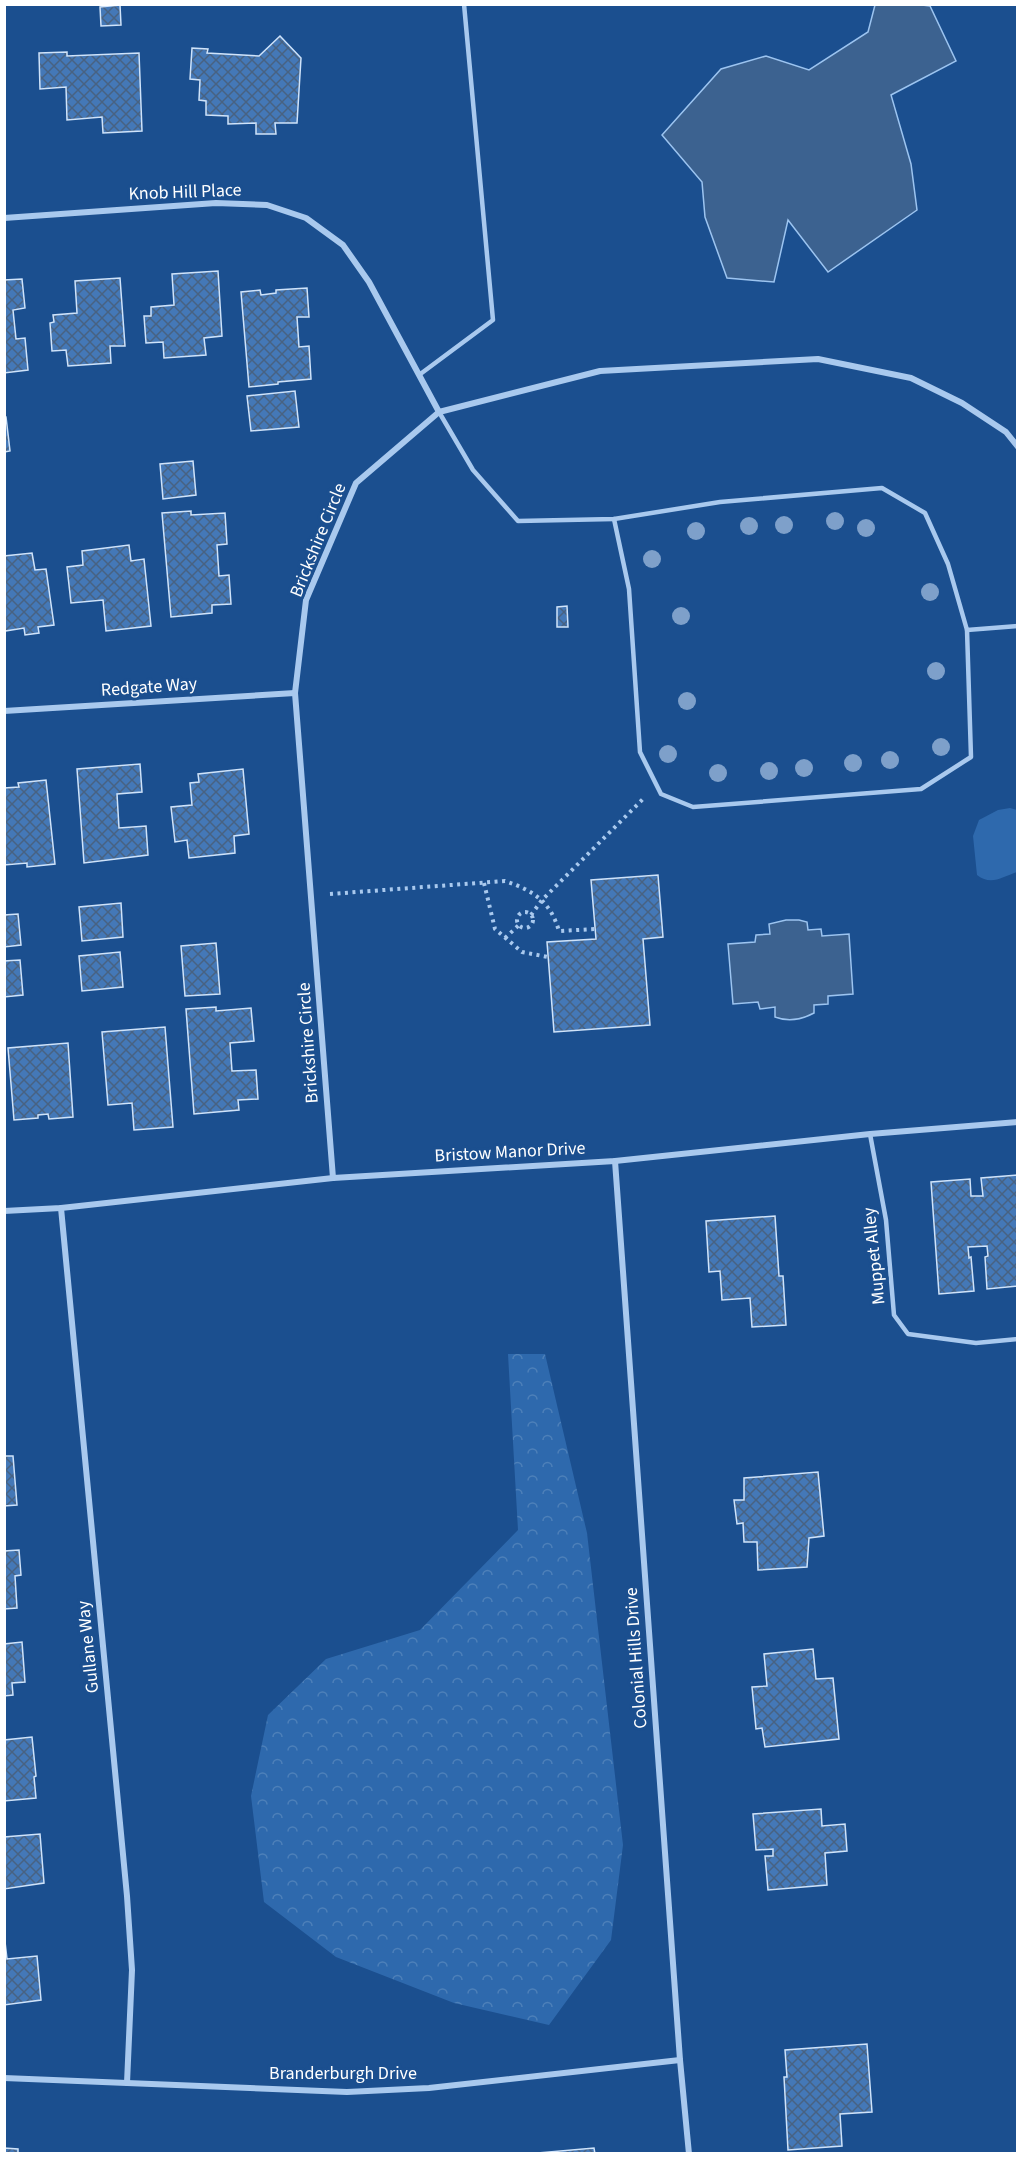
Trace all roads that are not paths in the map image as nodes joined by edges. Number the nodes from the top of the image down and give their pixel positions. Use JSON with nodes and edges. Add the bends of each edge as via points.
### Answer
{"nodes":[{"id":1,"x":464,"y":4,"type":"edge"},
{"id":2,"x":4,"y":218,"type":"edge"},
{"id":3,"x":419,"y":375,"type":"junction"},
{"id":4,"x":439,"y":412,"type":"junction"},
{"id":5,"x":1017,"y":447,"type":"edge"},
{"id":6,"x":614,"y":519,"type":"junction"},
{"id":7,"x":1017,"y":626,"type":"edge"},
{"id":8,"x":967,"y":630,"type":"junction"},
{"id":9,"x":296,"y":693,"type":"junction"},
{"id":10,"x":4,"y":711,"type":"edge"},
{"id":11,"x":1017,"y":1122,"type":"edge"},
{"id":12,"x":870,"y":1134,"type":"junction"},
{"id":13,"x":615,"y":1161,"type":"junction"},
{"id":14,"x":333,"y":1178,"type":"junction"},
{"id":15,"x":61,"y":1208,"type":"junction"},
{"id":16,"x":4,"y":1211,"type":"edge"},
{"id":17,"x":1017,"y":1339,"type":"edge"},
{"id":18,"x":680,"y":2060,"type":"junction"},
{"id":19,"x":4,"y":2078,"type":"edge"},
{"id":20,"x":127,"y":2083,"type":"junction"},
{"id":21,"x":689,"y":2154,"type":"edge"}],
"edges":[{"from":1,"to":3,"type":"lane","via":[[493,320]]},
{"from":2,"to":3,"type":"street","name":"Knob Hill Place","via":[[216,203],[267,206],[306,218],[343,245],[369,282]]},
{"from":3,"to":4,"type":"street","name":"Knob Hill Place"},
{"from":4,"to":5,"type":"street","name":"Brickshire Circle","via":[[600,371],[818,359],[911,378],[962,403],[1006,432]]},
{"from":4,"to":6,"type":"lane","via":[[473,470],[518,521]]},
{"from":4,"to":9,"type":"street","name":"Brickshire Circle","via":[[356,483],[306,600]]},
{"from":6,"to":8,"type":"lane","via":[[720,502],[882,488],[925,513],[948,564]]},
{"from":6,"to":8,"type":"lane","via":[[628,589],[640,752],[661,794],[693,807],[921,789],[970,757]]},
{"from":7,"to":8,"type":"lane"},
{"from":9,"to":10,"type":"street","name":"Redgate Way"},
{"from":9,"to":14,"type":"street","name":"Brickshire Circle"},
{"from":11,"to":12,"type":"street","name":"Bristow Manor Drive"},
{"from":12,"to":13,"type":"street","name":"Bristow Manor Drive"},
{"from":12,"to":17,"type":"lane","name":"Muppet Alley","via":[[886,1220],[894,1315],[908,1334],[976,1343]]},
{"from":13,"to":14,"type":"street","name":"Bristow Manor Drive"},
{"from":13,"to":18,"type":"street","name":"Colonial Hills Drive"},
{"from":14,"to":15,"type":"street","name":"Bristow Manor Drive"},
{"from":15,"to":16,"type":"street","name":"Bristow Manor Drive"},
{"from":15,"to":20,"type":"street","name":"Gullane Way","via":[[127,1896],[132,1970]]},
{"from":18,"to":20,"type":"street","name":"Branderburgh Drive","via":[[429,2088],[347,2092]]},
{"from":18,"to":21,"type":"street","name":"Colonial Hills Drive"},
{"from":19,"to":20,"type":"street","name":"Branderburgh Drive"}]}
